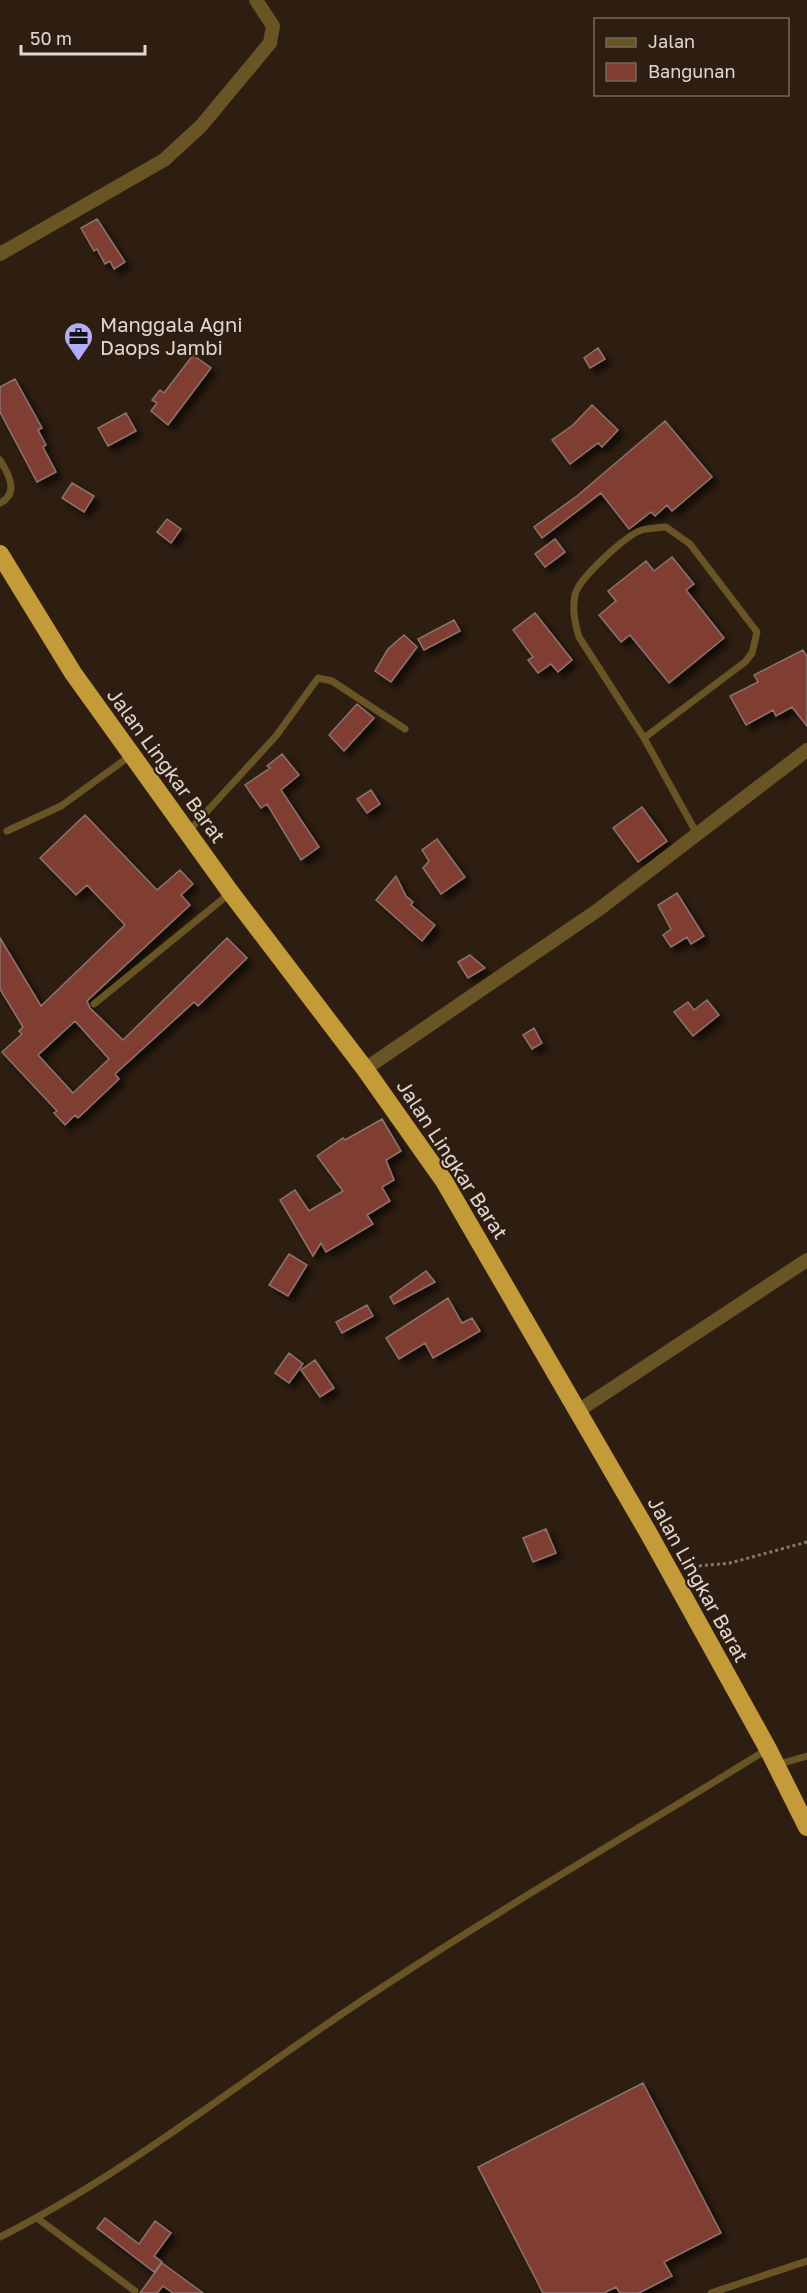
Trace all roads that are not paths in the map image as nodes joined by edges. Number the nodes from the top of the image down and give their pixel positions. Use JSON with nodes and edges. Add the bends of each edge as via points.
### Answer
{"nodes":[{"id":1,"x":256,"y":0,"type":"edge"},
{"id":2,"x":0,"y":254,"type":"edge"},
{"id":3,"x":0,"y":460,"type":"edge"},
{"id":4,"x":0,"y":503,"type":"edge"},
{"id":5,"x":0,"y":554,"type":"edge"},
{"id":6,"x":405,"y":729,"type":"dead end"},
{"id":7,"x":644,"y":738,"type":"junction"},
{"id":8,"x":807,"y":750,"type":"edge"},
{"id":9,"x":132,"y":755,"type":"junction"},
{"id":10,"x":7,"y":831,"type":"dead end"},
{"id":11,"x":188,"y":832,"type":"junction"},
{"id":12,"x":697,"y":834,"type":"junction"},
{"id":13,"x":231,"y":893,"type":"junction"},
{"id":14,"x":94,"y":1004,"type":"dead end"},
{"id":15,"x":365,"y":1069,"type":"junction"},
{"id":16,"x":807,"y":1260,"type":"edge"},
{"id":17,"x":578,"y":1411,"type":"junction"},
{"id":18,"x":807,"y":1755,"type":"edge"},
{"id":19,"x":772,"y":1757,"type":"junction"},
{"id":20,"x":807,"y":1827,"type":"edge"},
{"id":21,"x":37,"y":2218,"type":"junction"},
{"id":22,"x":0,"y":2237,"type":"edge"},
{"id":23,"x":807,"y":2261,"type":"edge"},
{"id":24,"x":135,"y":2291,"type":"dead end"},
{"id":25,"x":711,"y":2293,"type":"edge"}],
"edges":[{"from":1,"to":2,"type":"street","via":[[273,26],[270,43],[201,126],[164,160]]},
{"from":3,"to":4,"type":"lane","via":[[11,478],[11,488]]},
{"from":5,"to":9,"type":"highway","name":"Jalan Lingkar Barat","via":[[73,673]]},
{"from":6,"to":11,"type":"lane","via":[[332,681],[318,678],[276,736]]},
{"from":7,"to":7,"type":"lane","via":[[745,662],[757,641],[753,625],[690,544],[666,527],[641,530],[627,539],[575,593],[573,620],[579,637]]},
{"from":7,"to":12,"type":"lane"},
{"from":8,"to":12,"type":"street"},
{"from":9,"to":10,"type":"lane","via":[[61,806]]},
{"from":9,"to":11,"type":"highway","name":"Jalan Lingkar Barat"},
{"from":11,"to":13,"type":"highway","name":"Jalan Lingkar Barat"},
{"from":12,"to":15,"type":"street","via":[[598,910]]},
{"from":13,"to":14,"type":"lane"},
{"from":13,"to":15,"type":"highway","name":"Jalan Lingkar Barat"},
{"from":15,"to":17,"type":"highway","name":"Jalan Lingkar Barat","via":[[444,1181]]},
{"from":16,"to":17,"type":"street"},
{"from":17,"to":19,"type":"highway","name":"Jalan Lingkar Barat"},
{"from":18,"to":19,"type":"lane"},
{"from":19,"to":20,"type":"highway","name":"Jalan Lingkar Barat"},
{"from":19,"to":21,"type":"lane","via":[[375,1991],[135,2156]]},
{"from":21,"to":22,"type":"lane"},
{"from":21,"to":24,"type":"lane"},
{"from":23,"to":25,"type":"lane"}]}
